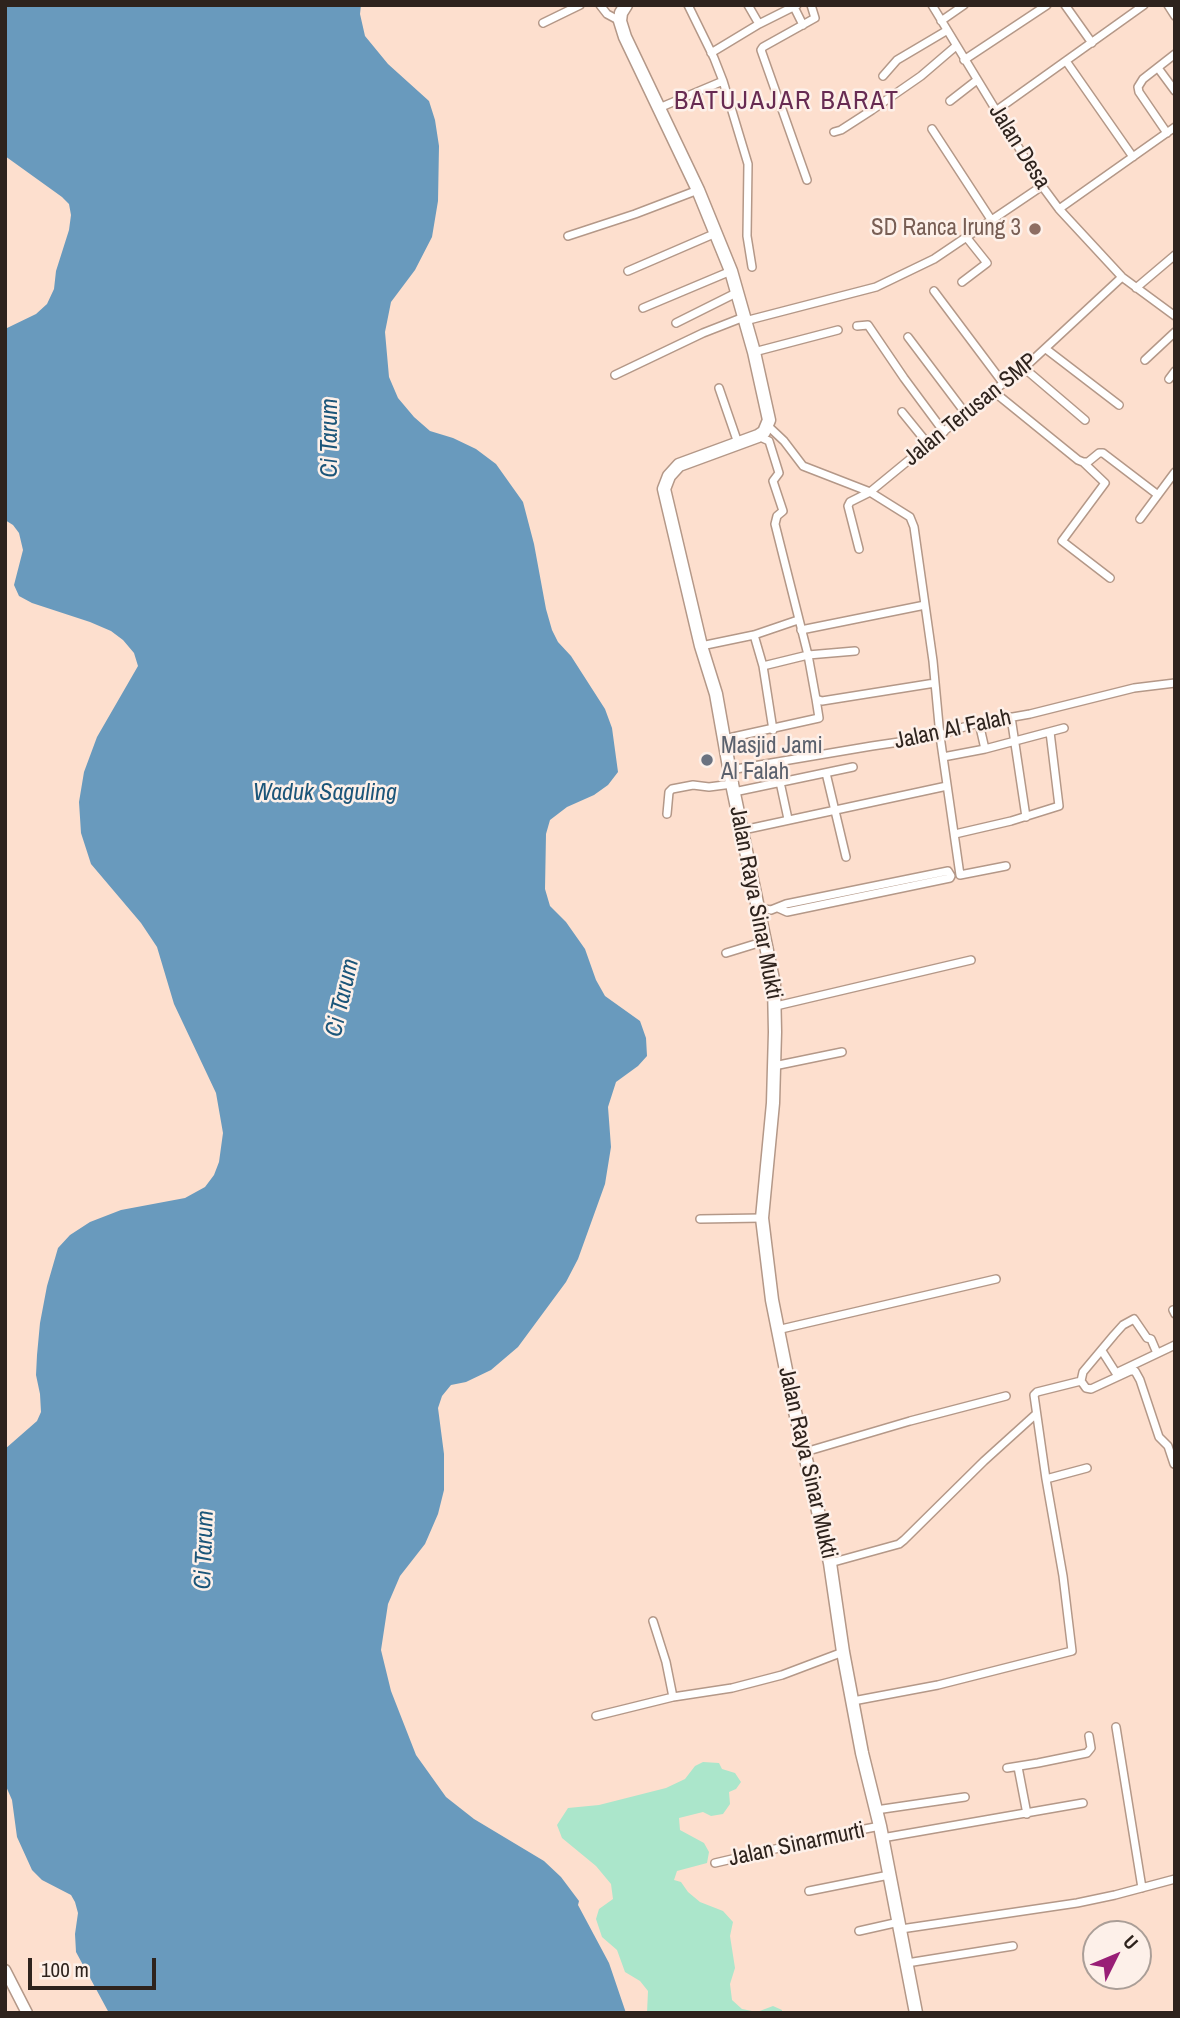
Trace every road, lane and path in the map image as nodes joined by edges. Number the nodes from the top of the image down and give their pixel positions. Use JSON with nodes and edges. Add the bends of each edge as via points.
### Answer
{"nodes":[{"id":1,"x":580,"y":5,"type":"edge"},
{"id":2,"x":600,"y":5,"type":"edge"},
{"id":3,"x":626,"y":5,"type":"edge"},
{"id":4,"x":688,"y":5,"type":"edge"},
{"id":5,"x":748,"y":5,"type":"edge"},
{"id":6,"x":811,"y":5,"type":"edge"},
{"id":7,"x":932,"y":5,"type":"edge"},
{"id":8,"x":964,"y":5,"type":"edge"},
{"id":9,"x":1047,"y":5,"type":"edge"},
{"id":10,"x":1065,"y":5,"type":"edge"},
{"id":11,"x":1144,"y":5,"type":"edge"},
{"id":12,"x":1168,"y":5,"type":"edge"},
{"id":13,"x":795,"y":6,"type":"edge"},
{"id":14,"x":1175,"y":16,"type":"edge"},
{"id":15,"x":620,"y":21,"type":"junction"},
{"id":16,"x":941,"y":22,"type":"junction"},
{"id":17,"x":543,"y":23,"type":"dead end"},
{"id":18,"x":759,"y":24,"type":"junction"},
{"id":19,"x":803,"y":25,"type":"junction"},
{"id":20,"x":946,"y":31,"type":"junction"},
{"id":21,"x":1092,"y":43,"type":"junction"},
{"id":22,"x":956,"y":46,"type":"junction"},
{"id":23,"x":711,"y":53,"type":"junction"},
{"id":24,"x":1175,"y":54,"type":"edge"},
{"id":25,"x":964,"y":61,"type":"junction"},
{"id":26,"x":1066,"y":61,"type":"junction"},
{"id":27,"x":1158,"y":68,"type":"junction"},
{"id":28,"x":883,"y":76,"type":"dead end"},
{"id":29,"x":977,"y":80,"type":"junction"},
{"id":30,"x":723,"y":81,"type":"junction"},
{"id":31,"x":1175,"y":91,"type":"edge"},
{"id":32,"x":950,"y":101,"type":"dead end"},
{"id":33,"x":659,"y":108,"type":"junction"},
{"id":34,"x":997,"y":110,"type":"junction"},
{"id":35,"x":1175,"y":127,"type":"edge"},
{"id":36,"x":932,"y":129,"type":"dead end"},
{"id":37,"x":834,"y":132,"type":"dead end"},
{"id":38,"x":1167,"y":133,"type":"junction"},
{"id":39,"x":1133,"y":157,"type":"junction"},
{"id":40,"x":807,"y":180,"type":"dead end"},
{"id":41,"x":1042,"y":186,"type":"junction"},
{"id":42,"x":698,"y":190,"type":"junction"},
{"id":43,"x":1059,"y":209,"type":"junction"},
{"id":44,"x":992,"y":221,"type":"junction"},
{"id":45,"x":716,"y":233,"type":"junction"},
{"id":46,"x":568,"y":236,"type":"dead end"},
{"id":47,"x":967,"y":238,"type":"junction"},
{"id":48,"x":1175,"y":255,"type":"edge"},
{"id":49,"x":752,"y":267,"type":"dead end"},
{"id":50,"x":628,"y":271,"type":"dead end"},
{"id":51,"x":731,"y":271,"type":"junction"},
{"id":52,"x":1122,"y":277,"type":"junction"},
{"id":53,"x":962,"y":282,"type":"dead end"},
{"id":54,"x":1136,"y":288,"type":"junction"},
{"id":55,"x":934,"y":291,"type":"dead end"},
{"id":56,"x":737,"y":292,"type":"junction"},
{"id":57,"x":643,"y":307,"type":"dead end"},
{"id":58,"x":1175,"y":316,"type":"edge"},
{"id":59,"x":744,"y":319,"type":"junction"},
{"id":60,"x":676,"y":323,"type":"dead end"},
{"id":61,"x":857,"y":326,"type":"dead end"},
{"id":62,"x":838,"y":330,"type":"dead end"},
{"id":63,"x":1175,"y":332,"type":"edge"},
{"id":64,"x":908,"y":337,"type":"dead end"},
{"id":65,"x":1046,"y":349,"type":"junction"},
{"id":66,"x":754,"y":352,"type":"junction"},
{"id":67,"x":1145,"y":360,"type":"dead end"},
{"id":68,"x":1024,"y":368,"type":"junction"},
{"id":69,"x":1175,"y":371,"type":"edge"},
{"id":70,"x":615,"y":375,"type":"dead end"},
{"id":71,"x":1168,"y":379,"type":"dead end"},
{"id":72,"x":1003,"y":383,"type":"junction"},
{"id":73,"x":719,"y":388,"type":"dead end"},
{"id":74,"x":993,"y":391,"type":"junction"},
{"id":75,"x":1119,"y":405,"type":"dead end"},
{"id":76,"x":902,"y":412,"type":"dead end"},
{"id":77,"x":966,"y":414,"type":"junction"},
{"id":78,"x":1086,"y":420,"type":"dead end"},
{"id":79,"x":767,"y":425,"type":"junction"},
{"id":80,"x":944,"y":432,"type":"junction"},
{"id":81,"x":758,"y":436,"type":"junction"},
{"id":82,"x":738,"y":443,"type":"junction"},
{"id":83,"x":928,"y":444,"type":"junction"},
{"id":84,"x":1083,"y":463,"type":"junction"},
{"id":85,"x":1175,"y":472,"type":"edge"},
{"id":86,"x":870,"y":492,"type":"junction"},
{"id":87,"x":1158,"y":495,"type":"junction"},
{"id":88,"x":1140,"y":519,"type":"dead end"},
{"id":89,"x":859,"y":549,"type":"dead end"},
{"id":90,"x":1110,"y":578,"type":"dead end"},
{"id":91,"x":925,"y":605,"type":"junction"},
{"id":92,"x":798,"y":620,"type":"junction"},
{"id":93,"x":801,"y":630,"type":"junction"},
{"id":94,"x":754,"y":635,"type":"junction"},
{"id":95,"x":701,"y":646,"type":"junction"},
{"id":96,"x":855,"y":651,"type":"dead end"},
{"id":97,"x":808,"y":655,"type":"junction"},
{"id":98,"x":763,"y":666,"type":"junction"},
{"id":99,"x":935,"y":683,"type":"junction"},
{"id":100,"x":1175,"y":683,"type":"edge"},
{"id":101,"x":816,"y":699,"type":"junction"},
{"id":102,"x":1011,"y":718,"type":"junction"},
{"id":103,"x":979,"y":723,"type":"junction"},
{"id":104,"x":1063,"y":728,"type":"dead end"},
{"id":105,"x":773,"y":730,"type":"junction"},
{"id":106,"x":1050,"y":732,"type":"junction"},
{"id":107,"x":940,"y":736,"type":"junction"},
{"id":108,"x":724,"y":739,"type":"junction"},
{"id":109,"x":1014,"y":740,"type":"junction"},
{"id":110,"x":985,"y":749,"type":"junction"},
{"id":111,"x":943,"y":757,"type":"junction"},
{"id":112,"x":853,"y":767,"type":"dead end"},
{"id":113,"x":730,"y":770,"type":"junction"},
{"id":114,"x":825,"y":773,"type":"junction"},
{"id":115,"x":780,"y":782,"type":"junction"},
{"id":116,"x":947,"y":786,"type":"junction"},
{"id":117,"x":733,"y":788,"type":"junction"},
{"id":118,"x":834,"y":809,"type":"junction"},
{"id":119,"x":667,"y":814,"type":"dead end"},
{"id":120,"x":1026,"y":817,"type":"junction"},
{"id":121,"x":788,"y":819,"type":"junction"},
{"id":122,"x":743,"y":830,"type":"junction"},
{"id":123,"x":955,"y":834,"type":"junction"},
{"id":124,"x":846,"y":857,"type":"dead end"},
{"id":125,"x":1006,"y":866,"type":"dead end"},
{"id":126,"x":864,"y":892,"type":"junction"},
{"id":127,"x":758,"y":908,"type":"junction"},
{"id":128,"x":765,"y":941,"type":"junction"},
{"id":129,"x":726,"y":953,"type":"dead end"},
{"id":130,"x":971,"y":960,"type":"dead end"},
{"id":131,"x":776,"y":1006,"type":"junction"},
{"id":132,"x":842,"y":1052,"type":"dead end"},
{"id":133,"x":774,"y":1066,"type":"junction"},
{"id":134,"x":762,"y":1218,"type":"junction"},
{"id":135,"x":700,"y":1219,"type":"dead end"},
{"id":136,"x":996,"y":1279,"type":"dead end"},
{"id":137,"x":777,"y":1330,"type":"junction"},
{"id":138,"x":1175,"y":1345,"type":"edge"},
{"id":139,"x":1102,"y":1351,"type":"junction"},
{"id":140,"x":1157,"y":1353,"type":"junction"},
{"id":141,"x":1081,"y":1381,"type":"junction"},
{"id":142,"x":1006,"y":1396,"type":"dead end"},
{"id":143,"x":1036,"y":1414,"type":"junction"},
{"id":144,"x":805,"y":1452,"type":"junction"},
{"id":145,"x":1174,"y":1464,"type":"edge"},
{"id":146,"x":1087,"y":1468,"type":"dead end"},
{"id":147,"x":1046,"y":1479,"type":"junction"},
{"id":148,"x":830,"y":1563,"type":"junction"},
{"id":149,"x":653,"y":1621,"type":"dead end"},
{"id":150,"x":844,"y":1652,"type":"junction"},
{"id":151,"x":673,"y":1697,"type":"junction"},
{"id":152,"x":853,"y":1701,"type":"junction"},
{"id":153,"x":596,"y":1716,"type":"dead end"},
{"id":154,"x":1116,"y":1727,"type":"dead end"},
{"id":155,"x":1089,"y":1736,"type":"dead end"},
{"id":156,"x":1018,"y":1767,"type":"junction"},
{"id":157,"x":1007,"y":1768,"type":"dead end"},
{"id":158,"x":965,"y":1797,"type":"dead end"},
{"id":159,"x":1083,"y":1803,"type":"dead end"},
{"id":160,"x":876,"y":1810,"type":"junction"},
{"id":161,"x":1027,"y":1814,"type":"junction"},
{"id":162,"x":881,"y":1832,"type":"junction"},
{"id":163,"x":715,"y":1863,"type":"dead end"},
{"id":164,"x":889,"y":1875,"type":"junction"},
{"id":165,"x":1175,"y":1879,"type":"edge"},
{"id":166,"x":1142,"y":1888,"type":"junction"},
{"id":167,"x":809,"y":1891,"type":"dead end"},
{"id":168,"x":900,"y":1925,"type":"junction"},
{"id":169,"x":859,"y":1931,"type":"dead end"},
{"id":170,"x":1013,"y":1947,"type":"dead end"},
{"id":171,"x":907,"y":1963,"type":"junction"},
{"id":172,"x":5,"y":1970,"type":"edge"},
{"id":173,"x":27,"y":2013,"type":"edge"},
{"id":174,"x":916,"y":2013,"type":"edge"}],
"edges":[{"from":1,"to":17,"type":"street"},
{"from":2,"to":15,"type":"street"},
{"from":3,"to":15,"type":"highway"},
{"from":4,"to":23,"type":"street"},
{"from":5,"to":18,"type":"street"},
{"from":6,"to":19,"type":"street","via":[[815,18]]},
{"from":7,"to":16,"type":"street","name":"Jalan Desa"},
{"from":8,"to":16,"type":"street"},
{"from":9,"to":25,"type":"street"},
{"from":10,"to":21,"type":"street"},
{"from":11,"to":21,"type":"street"},
{"from":12,"to":14,"type":"street"},
{"from":13,"to":18,"type":"street"},
{"from":13,"to":19,"type":"street"},
{"from":15,"to":33,"type":"highway"},
{"from":16,"to":20,"type":"street","name":"Jalan Desa"},
{"from":18,"to":23,"type":"street"},
{"from":19,"to":40,"type":"street","via":[[761,50]]},
{"from":20,"to":22,"type":"street","name":"Jalan Desa"},
{"from":20,"to":28,"type":"street","via":[[897,60]]},
{"from":21,"to":26,"type":"street"},
{"from":22,"to":25,"type":"street","name":"Jalan Desa"},
{"from":22,"to":37,"type":"street","via":[[921,76]]},
{"from":23,"to":30,"type":"street"},
{"from":24,"to":27,"type":"street"},
{"from":25,"to":29,"type":"street","name":"Jalan Desa"},
{"from":26,"to":34,"type":"street"},
{"from":26,"to":39,"type":"street"},
{"from":27,"to":31,"type":"street"},
{"from":27,"to":38,"type":"street","via":[[1138,87]]},
{"from":29,"to":32,"type":"street"},
{"from":29,"to":34,"type":"street","name":"Jalan Desa"},
{"from":30,"to":33,"type":"street"},
{"from":30,"to":49,"type":"street","via":[[748,164]]},
{"from":33,"to":42,"type":"highway"},
{"from":34,"to":41,"type":"street","name":"Jalan Desa"},
{"from":35,"to":38,"type":"street"},
{"from":36,"to":44,"type":"street"},
{"from":38,"to":39,"type":"street"},
{"from":39,"to":43,"type":"street"},
{"from":41,"to":43,"type":"street","name":"Jalan Desa"},
{"from":41,"to":44,"type":"street"},
{"from":42,"to":45,"type":"highway"},
{"from":42,"to":46,"type":"street"},
{"from":43,"to":52,"type":"street","name":"Jalan Desa"},
{"from":44,"to":47,"type":"street"},
{"from":45,"to":50,"type":"street"},
{"from":45,"to":51,"type":"highway"},
{"from":47,"to":53,"type":"street","via":[[987,263]]},
{"from":47,"to":59,"type":"street","via":[[876,287]]},
{"from":48,"to":54,"type":"street"},
{"from":51,"to":56,"type":"highway"},
{"from":51,"to":57,"type":"street"},
{"from":52,"to":54,"type":"street","name":"Jalan Desa"},
{"from":52,"to":65,"type":"street","name":"Jalan Terusan SMP"},
{"from":54,"to":58,"type":"street","name":"Jalan Desa"},
{"from":55,"to":72,"type":"street"},
{"from":56,"to":59,"type":"highway"},
{"from":56,"to":60,"type":"street"},
{"from":59,"to":66,"type":"highway"},
{"from":59,"to":70,"type":"street","via":[[723,324]]},
{"from":61,"to":80,"type":"street","via":[[868,325]]},
{"from":62,"to":66,"type":"street"},
{"from":63,"to":67,"type":"street"},
{"from":64,"to":77,"type":"street"},
{"from":65,"to":68,"type":"street","name":"Jalan Terusan SMP"},
{"from":65,"to":75,"type":"street"},
{"from":66,"to":79,"type":"highway"},
{"from":68,"to":72,"type":"street","name":"Jalan Terusan SMP"},
{"from":68,"to":78,"type":"street"},
{"from":69,"to":71,"type":"street"},
{"from":72,"to":74,"type":"street","name":"Jalan Terusan SMP"},
{"from":73,"to":82,"type":"street"},
{"from":74,"to":77,"type":"street","name":"Jalan Terusan SMP"},
{"from":74,"to":84,"type":"street"},
{"from":76,"to":83,"type":"street"},
{"from":77,"to":80,"type":"street","name":"Jalan Terusan SMP"},
{"from":79,"to":81,"type":"highway"},
{"from":79,"to":86,"type":"street","via":[[803,466]]},
{"from":80,"to":83,"type":"street","name":"Jalan Terusan SMP"},
{"from":81,"to":82,"type":"highway","name":"Jalan Raya Sinar Mukti"},
{"from":81,"to":92,"type":"street","via":[[770,443],[779,473],[774,481],[783,511],[775,524]]},
{"from":82,"to":95,"type":"highway","name":"Jalan Raya Sinar Mukti","via":[[680,465],[664,485]]},
{"from":83,"to":86,"type":"street","name":"Jalan Terusan SMP"},
{"from":84,"to":87,"type":"street","via":[[1103,453]]},
{"from":84,"to":90,"type":"street","via":[[1105,483],[1062,541]]},
{"from":85,"to":87,"type":"street"},
{"from":86,"to":89,"type":"street","name":"Jalan Terusan SMP","via":[[849,503]]},
{"from":86,"to":91,"type":"street","via":[[910,517]]},
{"from":87,"to":88,"type":"street"},
{"from":91,"to":93,"type":"street"},
{"from":91,"to":99,"type":"street"},
{"from":92,"to":93,"type":"street"},
{"from":92,"to":94,"type":"street"},
{"from":93,"to":97,"type":"street"},
{"from":94,"to":95,"type":"street"},
{"from":94,"to":98,"type":"street"},
{"from":95,"to":108,"type":"highway","name":"Jalan Raya Sinar Mukti"},
{"from":96,"to":97,"type":"street"},
{"from":97,"to":98,"type":"street"},
{"from":97,"to":101,"type":"street"},
{"from":98,"to":105,"type":"street"},
{"from":99,"to":101,"type":"street"},
{"from":99,"to":107,"type":"street"},
{"from":100,"to":102,"type":"street","name":"Jalan Al Falah","via":[[1134,688]]},
{"from":101,"to":105,"type":"street","via":[[819,719]]},
{"from":102,"to":103,"type":"street","name":"Jalan Al Falah"},
{"from":102,"to":109,"type":"street"},
{"from":103,"to":107,"type":"street","name":"Jalan Al Falah"},
{"from":103,"to":110,"type":"street"},
{"from":104,"to":106,"type":"street"},
{"from":105,"to":108,"type":"street"},
{"from":106,"to":109,"type":"street"},
{"from":106,"to":120,"type":"street","via":[[1059,806]]},
{"from":107,"to":111,"type":"street"},
{"from":107,"to":113,"type":"street","name":"Jalan Al Falah"},
{"from":108,"to":113,"type":"highway","name":"Jalan Raya Sinar Mukti"},
{"from":109,"to":110,"type":"street"},
{"from":109,"to":120,"type":"street"},
{"from":110,"to":111,"type":"street"},
{"from":111,"to":116,"type":"street"},
{"from":112,"to":114,"type":"street"},
{"from":113,"to":117,"type":"highway","name":"Jalan Raya Sinar Mukti"},
{"from":114,"to":115,"type":"street"},
{"from":114,"to":118,"type":"street"},
{"from":115,"to":117,"type":"street"},
{"from":115,"to":121,"type":"street"},
{"from":116,"to":118,"type":"street"},
{"from":116,"to":123,"type":"street"},
{"from":117,"to":119,"type":"street","via":[[690,785],[671,789]]},
{"from":117,"to":122,"type":"highway","name":"Jalan Raya Sinar Mukti"},
{"from":118,"to":121,"type":"street"},
{"from":118,"to":124,"type":"street"},
{"from":120,"to":123,"type":"street"},
{"from":121,"to":122,"type":"street"},
{"from":122,"to":127,"type":"highway","name":"Jalan Raya Sinar Mukti"},
{"from":123,"to":125,"type":"street","via":[[960,875]]},
{"from":126,"to":126,"type":"street","via":[[948,872],[951,876],[950,878]]},
{"from":126,"to":127,"type":"street","via":[[771,910]]},
{"from":127,"to":128,"type":"highway","name":"Jalan Raya Sinar Mukti"},
{"from":128,"to":129,"type":"street"},
{"from":128,"to":131,"type":"highway","name":"Jalan Raya Sinar Mukti"},
{"from":130,"to":131,"type":"street"},
{"from":131,"to":133,"type":"highway","name":"Jalan Raya Sinar Mukti"},
{"from":132,"to":133,"type":"street"},
{"from":133,"to":134,"type":"highway","name":"Jalan Raya Sinar Mukti"},
{"from":134,"to":135,"type":"street"},
{"from":134,"to":137,"type":"highway","name":"Jalan Raya Sinar Mukti"},
{"from":136,"to":137,"type":"street"},
{"from":137,"to":144,"type":"highway","name":"Jalan Raya Sinar Mukti"},
{"from":138,"to":140,"type":"street"},
{"from":139,"to":140,"type":"street","via":[[1116,1373]]},
{"from":139,"to":140,"type":"street","via":[[1134,1319]]},
{"from":139,"to":141,"type":"street","via":[[1083,1372]]},
{"from":141,"to":143,"type":"street","via":[[1035,1393]]},
{"from":141,"to":145,"type":"street","via":[[1091,1389],[1130,1371],[1136,1373]]},
{"from":142,"to":144,"type":"street"},
{"from":143,"to":147,"type":"street"},
{"from":143,"to":148,"type":"street","via":[[899,1544]]},
{"from":144,"to":148,"type":"highway","name":"Jalan Raya Sinar Mukti"},
{"from":146,"to":147,"type":"street"},
{"from":147,"to":152,"type":"street","via":[[1072,1651]]},
{"from":148,"to":150,"type":"highway","name":"Jalan Raya Sinar Mukti"},
{"from":149,"to":151,"type":"street"},
{"from":150,"to":151,"type":"street","via":[[782,1675]]},
{"from":150,"to":152,"type":"highway","name":"Jalan Raya Sinar Mukti"},
{"from":151,"to":153,"type":"street"},
{"from":152,"to":160,"type":"highway","name":"Jalan Raya Sinar Mukti"},
{"from":154,"to":166,"type":"street"},
{"from":155,"to":156,"type":"street","via":[[1087,1753]]},
{"from":156,"to":157,"type":"street"},
{"from":156,"to":161,"type":"street"},
{"from":158,"to":160,"type":"street"},
{"from":159,"to":161,"type":"street","name":"Jalan Sinarmurti"},
{"from":160,"to":162,"type":"highway","name":"Jalan Raya Sinar Mukti"},
{"from":161,"to":162,"type":"street","name":"Jalan Sinarmurti"},
{"from":162,"to":163,"type":"street","name":"Jalan Sinarmurti","via":[[835,1835]]},
{"from":162,"to":164,"type":"highway","name":"Jalan Raya Sinar Mukti"},
{"from":164,"to":167,"type":"street"},
{"from":164,"to":168,"type":"highway","name":"Jalan Raya Sinar Mukti"},
{"from":165,"to":166,"type":"street"},
{"from":166,"to":168,"type":"street","via":[[1057,1906]]},
{"from":168,"to":169,"type":"street"},
{"from":168,"to":171,"type":"highway","name":"Jalan Raya Sinar Mukti"},
{"from":170,"to":171,"type":"street"},
{"from":171,"to":174,"type":"highway","name":"Jalan Raya Sinar Mukti"},
{"from":172,"to":173,"type":"main road"}]}
